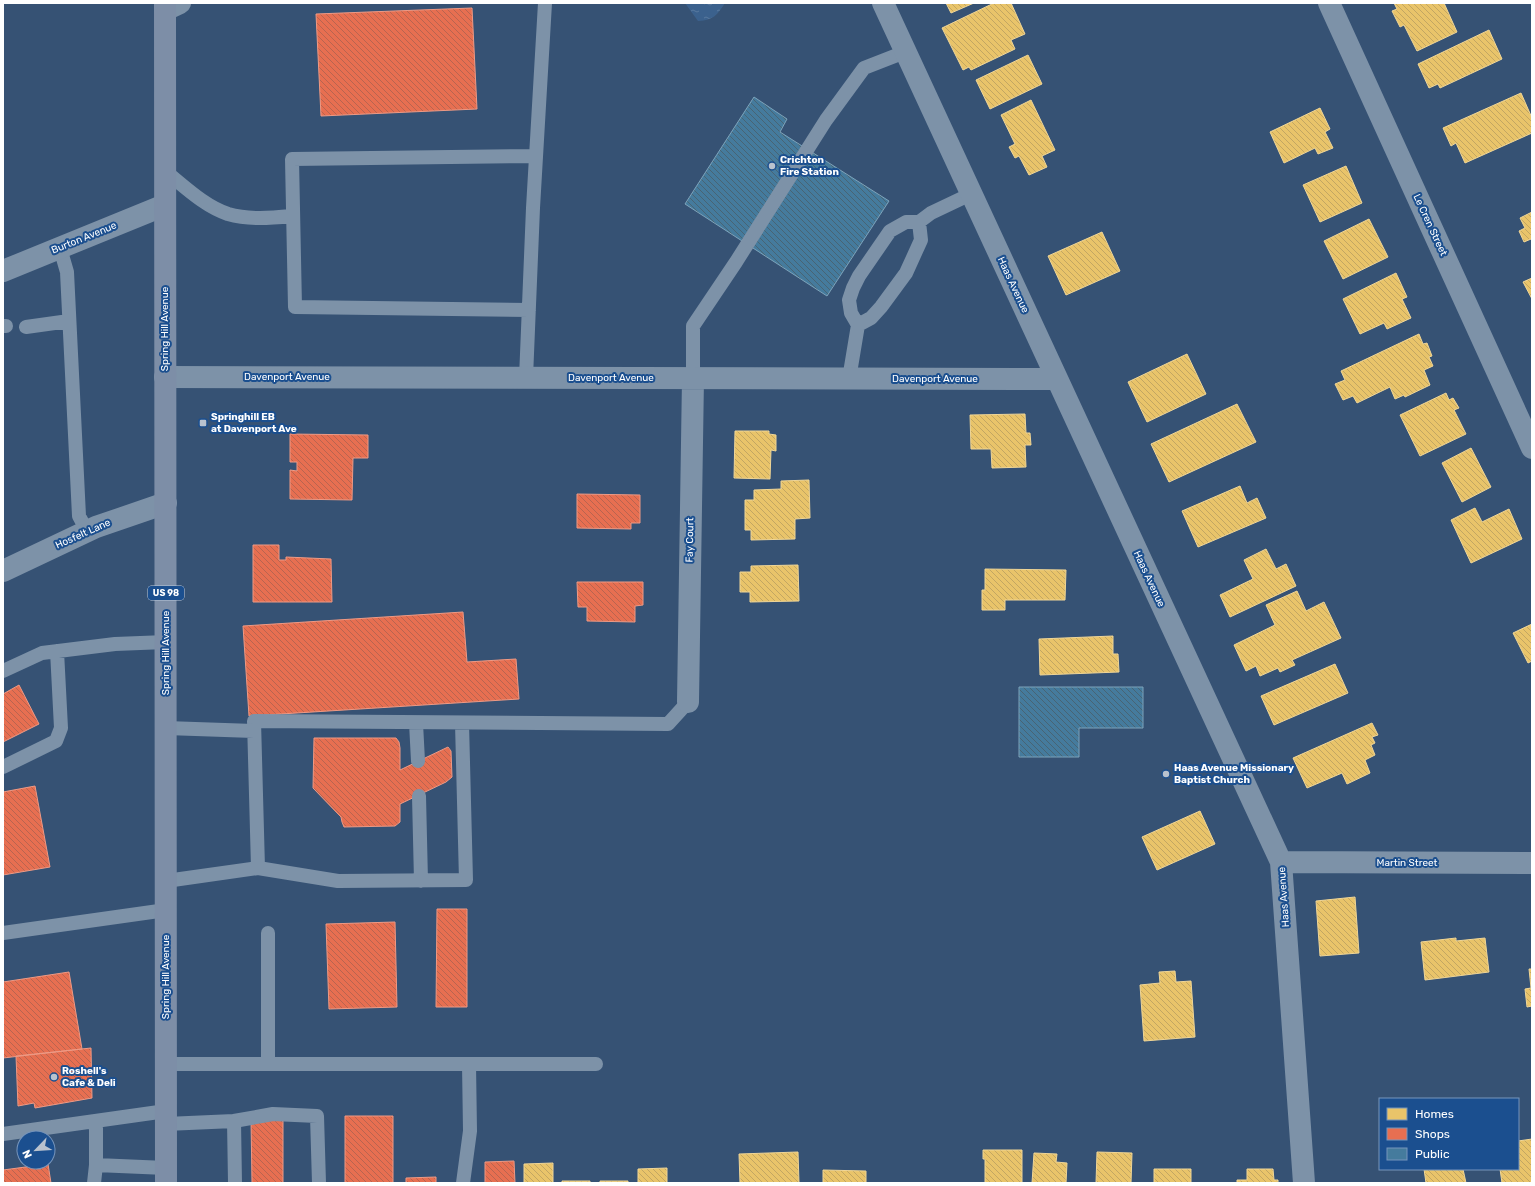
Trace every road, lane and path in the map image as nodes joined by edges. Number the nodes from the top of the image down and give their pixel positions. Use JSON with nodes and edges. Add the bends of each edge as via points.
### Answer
{"nodes":[{"id":1,"x":545,"y":3,"type":"edge"},
{"id":2,"x":883,"y":3,"type":"edge"},
{"id":3,"x":1329,"y":3,"type":"edge"},
{"id":4,"x":170,"y":5,"type":"edge"},
{"id":5,"x":905,"y":52,"type":"junction"},
{"id":6,"x":536,"y":156,"type":"junction"},
{"id":7,"x":165,"y":170,"type":"junction"},
{"id":8,"x":971,"y":194,"type":"junction"},
{"id":9,"x":165,"y":205,"type":"junction"},
{"id":10,"x":292,"y":216,"type":"junction"},
{"id":11,"x":919,"y":222,"type":"junction"},
{"id":12,"x":60,"y":248,"type":"junction"},
{"id":13,"x":3,"y":271,"type":"edge"},
{"id":14,"x":529,"y":310,"type":"junction"},
{"id":15,"x":70,"y":321,"type":"junction"},
{"id":16,"x":858,"y":325,"type":"junction"},
{"id":17,"x":26,"y":327,"type":"dead end"},
{"id":18,"x":165,"y":377,"type":"junction"},
{"id":19,"x":526,"y":378,"type":"junction"},
{"id":20,"x":693,"y":378,"type":"junction"},
{"id":21,"x":850,"y":379,"type":"junction"},
{"id":22,"x":1056,"y":379,"type":"junction"},
{"id":23,"x":1532,"y":448,"type":"edge"},
{"id":24,"x":166,"y":503,"type":"junction"},
{"id":25,"x":87,"y":531,"type":"junction"},
{"id":26,"x":3,"y":571,"type":"edge"},
{"id":27,"x":166,"y":642,"type":"junction"},
{"id":28,"x":57,"y":651,"type":"junction"},
{"id":29,"x":3,"y":671,"type":"edge"},
{"id":30,"x":688,"y":702,"type":"joint"},
{"id":31,"x":416,"y":723,"type":"junction"},
{"id":32,"x":462,"y":723,"type":"junction"},
{"id":33,"x":166,"y":728,"type":"junction"},
{"id":34,"x":254,"y":731,"type":"junction"},
{"id":35,"x":418,"y":761,"type":"dead end"},
{"id":36,"x":3,"y":767,"type":"edge"},
{"id":37,"x":419,"y":796,"type":"dead end"},
{"id":38,"x":1281,"y":862,"type":"junction"},
{"id":39,"x":1532,"y":863,"type":"edge"},
{"id":40,"x":258,"y":868,"type":"junction"},
{"id":41,"x":166,"y":880,"type":"junction"},
{"id":42,"x":421,"y":881,"type":"junction"},
{"id":43,"x":166,"y":910,"type":"junction"},
{"id":44,"x":3,"y":933,"type":"edge"},
{"id":45,"x":268,"y":933,"type":"dead end"},
{"id":46,"x":166,"y":1064,"type":"junction"},
{"id":47,"x":268,"y":1064,"type":"junction"},
{"id":48,"x":469,"y":1064,"type":"junction"},
{"id":49,"x":596,"y":1064,"type":"dead end"},
{"id":50,"x":166,"y":1118,"type":"junction"},
{"id":51,"x":96,"y":1121,"type":"junction"},
{"id":52,"x":234,"y":1121,"type":"junction"},
{"id":53,"x":3,"y":1134,"type":"edge"},
{"id":54,"x":96,"y":1165,"type":"junction"},
{"id":55,"x":166,"y":1175,"type":"edge"},
{"id":56,"x":94,"y":1183,"type":"edge"},
{"id":57,"x":234,"y":1183,"type":"edge"},
{"id":58,"x":319,"y":1183,"type":"edge"},
{"id":59,"x":463,"y":1183,"type":"edge"},
{"id":60,"x":1304,"y":1183,"type":"edge"}],
"edges":[{"from":1,"to":6,"type":"lane"},
{"from":2,"to":5,"type":"street","name":"Haas Avenue"},
{"from":3,"to":23,"type":"street","name":"Le Cren Street"},
{"from":4,"to":7,"type":"main road","name":"Spring Hill Avenue","number":"US 98"},
{"from":5,"to":8,"type":"street","name":"Haas Avenue"},
{"from":5,"to":20,"type":"lane","via":[[864,68],[826,120],[693,326]]},
{"from":6,"to":10,"type":"lane","via":[[292,159]]},
{"from":6,"to":14,"type":"lane"},
{"from":7,"to":9,"type":"main road","name":"Spring Hill Avenue","number":"US 98"},
{"from":7,"to":10,"type":"lane","via":[[207,204],[228,214],[250,218]]},
{"from":8,"to":11,"type":"lane","via":[[931,213]]},
{"from":8,"to":22,"type":"street","name":"Haas Avenue"},
{"from":9,"to":12,"type":"street","name":"Burton Avenue"},
{"from":9,"to":18,"type":"main road","name":"Spring Hill Avenue","number":"US 98"},
{"from":10,"to":14,"type":"lane","via":[[295,307]]},
{"from":11,"to":16,"type":"lane","via":[[921,240],[906,273],[882,307]]},
{"from":11,"to":16,"type":"lane","via":[[906,222],[890,231],[859,276],[849,300],[851,313]]},
{"from":12,"to":13,"type":"street","name":"Burton Avenue"},
{"from":12,"to":15,"type":"lane","via":[[67,272]]},
{"from":14,"to":19,"type":"lane"},
{"from":15,"to":17,"type":"lane"},
{"from":15,"to":25,"type":"lane","via":[[78,516]]},
{"from":16,"to":21,"type":"lane"},
{"from":18,"to":19,"type":"street","name":"Davenport Avenue"},
{"from":18,"to":24,"type":"main road","name":"Spring Hill Avenue","number":"US 98"},
{"from":19,"to":20,"type":"street","name":"Davenport Avenue"},
{"from":20,"to":21,"type":"street","name":"Davenport Avenue"},
{"from":20,"to":30,"type":"street","name":"Fay Court"},
{"from":21,"to":22,"type":"street","name":"Davenport Avenue"},
{"from":22,"to":38,"type":"street","name":"Haas Avenue"},
{"from":24,"to":25,"type":"street","name":"Hosfelt Lane"},
{"from":24,"to":27,"type":"main road","name":"Spring Hill Avenue","number":"US 98"},
{"from":25,"to":26,"type":"street","name":"Hosfelt Lane"},
{"from":27,"to":28,"type":"lane","via":[[115,644]]},
{"from":27,"to":33,"type":"main road","name":"Spring Hill Avenue","number":"US 98"},
{"from":28,"to":29,"type":"lane","via":[[42,653]]},
{"from":28,"to":36,"type":"lane","via":[[61,728],[56,741]]},
{"from":30,"to":32,"type":"lane","via":[[668,724]]},
{"from":31,"to":32,"type":"lane"},
{"from":31,"to":34,"type":"lane","via":[[254,721]]},
{"from":31,"to":35,"type":"lane"},
{"from":32,"to":42,"type":"lane","via":[[466,880]]},
{"from":33,"to":34,"type":"lane"},
{"from":33,"to":41,"type":"main road","name":"Spring Hill Avenue","number":"US 98"},
{"from":34,"to":40,"type":"lane"},
{"from":37,"to":42,"type":"lane"},
{"from":38,"to":39,"type":"street","name":"Martin Street"},
{"from":38,"to":60,"type":"street","name":"Haas Avenue"},
{"from":40,"to":41,"type":"lane"},
{"from":40,"to":42,"type":"lane","via":[[338,881]]},
{"from":41,"to":43,"type":"main road","name":"Spring Hill Avenue","number":"US 98"},
{"from":43,"to":44,"type":"lane"},
{"from":43,"to":46,"type":"main road","name":"Spring Hill Avenue","number":"US 98"},
{"from":45,"to":47,"type":"lane"},
{"from":46,"to":47,"type":"lane"},
{"from":46,"to":50,"type":"main road","name":"Spring Hill Avenue","number":"US 98"},
{"from":47,"to":48,"type":"lane"},
{"from":48,"to":49,"type":"lane"},
{"from":48,"to":59,"type":"lane","via":[[470,1131]]},
{"from":50,"to":51,"type":"lane"},
{"from":50,"to":52,"type":"lane"},
{"from":50,"to":55,"type":"main road","name":"Spring Hill Avenue","number":"US 98"},
{"from":51,"to":53,"type":"lane"},
{"from":51,"to":54,"type":"lane"},
{"from":52,"to":57,"type":"lane"},
{"from":52,"to":58,"type":"lane","via":[[273,1114],[317,1116]]},
{"from":54,"to":55,"type":"lane"},
{"from":54,"to":56,"type":"lane"}]}
